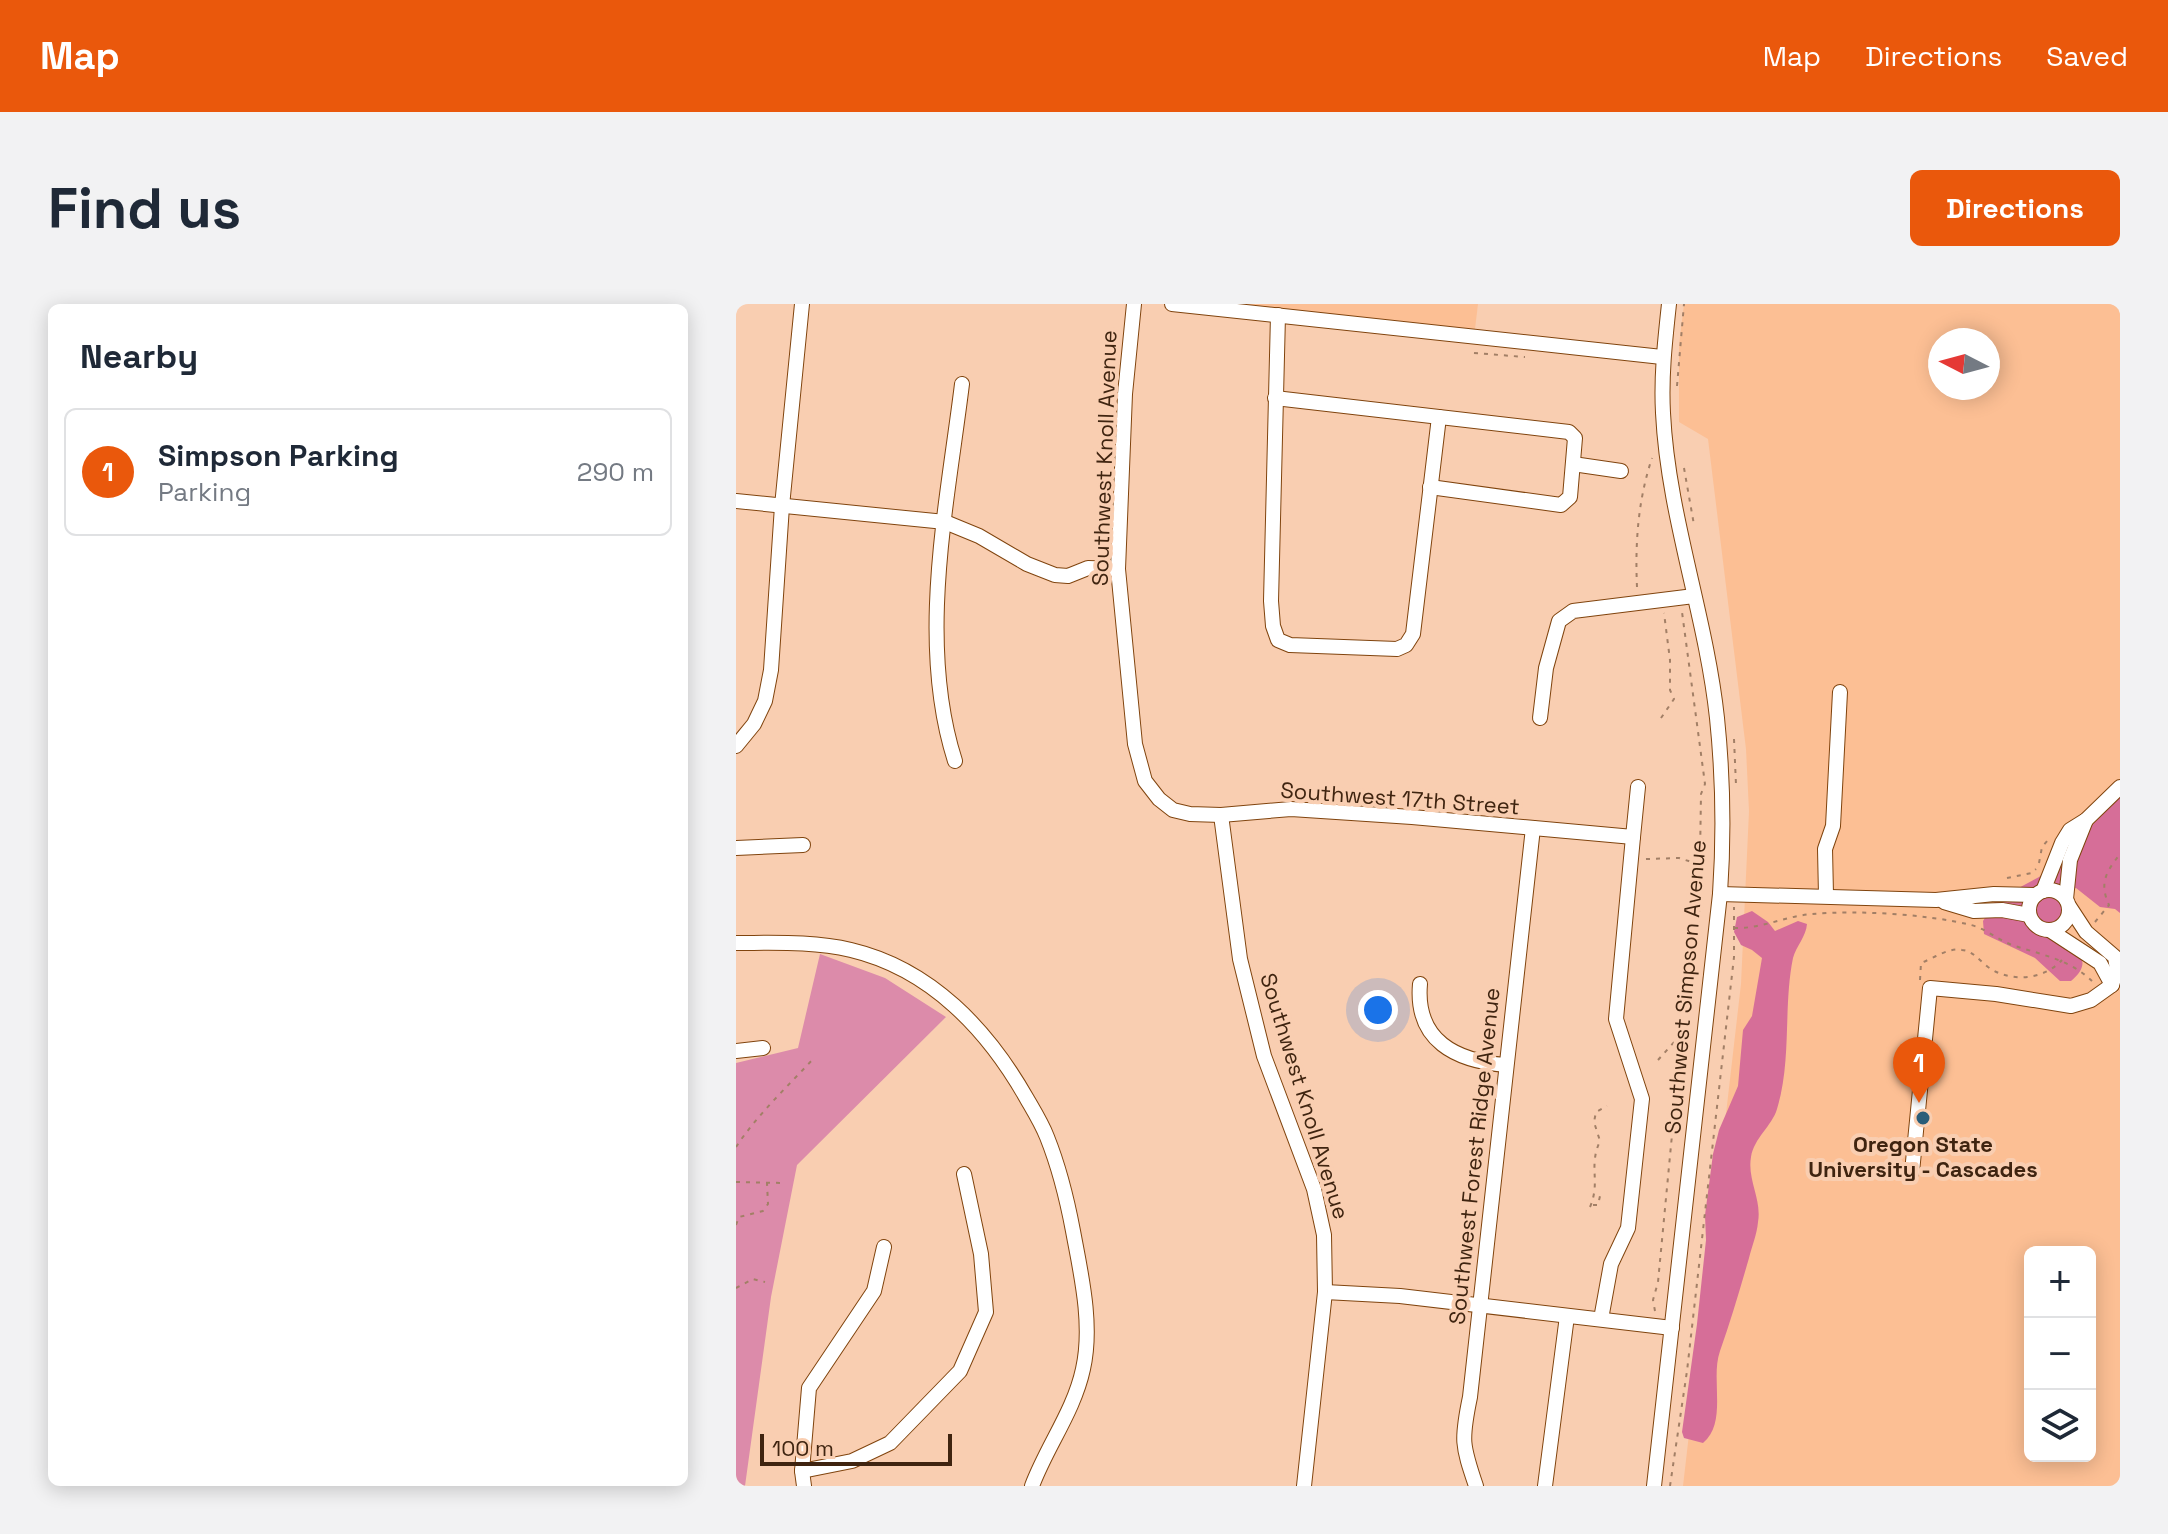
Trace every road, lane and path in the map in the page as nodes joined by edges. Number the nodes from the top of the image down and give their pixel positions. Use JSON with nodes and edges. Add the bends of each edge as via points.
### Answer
{"nodes":[{"id":1,"x":802,"y":304,"type":"edge"},
{"id":2,"x":1134,"y":304,"type":"edge"},
{"id":3,"x":1172,"y":304,"type":"edge"},
{"id":4,"x":1669,"y":304,"type":"edge"},
{"id":5,"x":1278,"y":315,"type":"junction"},
{"id":6,"x":1662,"y":357,"type":"junction"},
{"id":7,"x":962,"y":384,"type":"dead end"},
{"id":8,"x":1275,"y":398,"type":"junction"},
{"id":9,"x":1439,"y":417,"type":"junction"},
{"id":10,"x":1652,"y":458,"type":"dead end"},
{"id":11,"x":1573,"y":464,"type":"junction"},
{"id":12,"x":1621,"y":471,"type":"dead end"},
{"id":13,"x":1430,"y":487,"type":"junction"},
{"id":14,"x":736,"y":501,"type":"edge"},
{"id":15,"x":782,"y":506,"type":"junction"},
{"id":16,"x":945,"y":522,"type":"junction"},
{"id":17,"x":1118,"y":569,"type":"junction"},
{"id":18,"x":1694,"y":596,"type":"junction"},
{"id":19,"x":1662,"y":600,"type":"junction"},
{"id":20,"x":1637,"y":603,"type":"junction"},
{"id":21,"x":1681,"y":607,"type":"dead end"},
{"id":22,"x":1840,"y":692,"type":"dead end"},
{"id":23,"x":1540,"y":718,"type":"dead end"},
{"id":24,"x":1661,"y":718,"type":"dead end"},
{"id":25,"x":736,"y":746,"type":"edge"},
{"id":26,"x":955,"y":761,"type":"dead end"},
{"id":27,"x":1638,"y":787,"type":"dead end"},
{"id":28,"x":2120,"y":787,"type":"edge"},
{"id":29,"x":1159,"y":799,"type":"joint"},
{"id":30,"x":1221,"y":815,"type":"junction"},
{"id":31,"x":2086,"y":820,"type":"junction"},
{"id":32,"x":1533,"y":828,"type":"junction"},
{"id":33,"x":1633,"y":837,"type":"junction"},
{"id":34,"x":803,"y":845,"type":"dead end"},
{"id":35,"x":736,"y":848,"type":"edge"},
{"id":36,"x":2120,"y":854,"type":"edge"},
{"id":37,"x":1631,"y":856,"type":"junction"},
{"id":38,"x":1699,"y":864,"type":"junction"},
{"id":39,"x":2040,"y":893,"type":"junction"},
{"id":40,"x":1720,"y":894,"type":"junction"},
{"id":41,"x":1826,"y":895,"type":"junction"},
{"id":42,"x":1936,"y":900,"type":"junction"},
{"id":43,"x":2067,"y":903,"type":"junction"},
{"id":44,"x":2029,"y":915,"type":"junction"},
{"id":45,"x":1733,"y":928,"type":"dead end"},
{"id":46,"x":2051,"y":931,"type":"junction"},
{"id":47,"x":2086,"y":932,"type":"junction"},
{"id":48,"x":736,"y":943,"type":"edge"},
{"id":49,"x":2075,"y":945,"type":"junction"},
{"id":50,"x":2062,"y":960,"type":"junction"},
{"id":51,"x":1420,"y":984,"type":"dead end"},
{"id":52,"x":1919,"y":987,"type":"dead end"},
{"id":53,"x":2108,"y":988,"type":"junction"},
{"id":54,"x":1685,"y":1030,"type":"dead end"},
{"id":55,"x":763,"y":1048,"type":"dead end"},
{"id":56,"x":736,"y":1051,"type":"edge"},
{"id":57,"x":814,"y":1058,"type":"dead end"},
{"id":58,"x":1658,"y":1060,"type":"dead end"},
{"id":59,"x":1506,"y":1065,"type":"junction"},
{"id":60,"x":1607,"y":1106,"type":"dead end"},
{"id":61,"x":736,"y":1147,"type":"edge"},
{"id":62,"x":1912,"y":1172,"type":"dead end"},
{"id":63,"x":964,"y":1174,"type":"dead end"},
{"id":64,"x":736,"y":1182,"type":"edge"},
{"id":65,"x":767,"y":1183,"type":"junction"},
{"id":66,"x":782,"y":1183,"type":"dead end"},
{"id":67,"x":1600,"y":1196,"type":"dead end"},
{"id":68,"x":736,"y":1225,"type":"edge"},
{"id":69,"x":884,"y":1247,"type":"dead end"},
{"id":70,"x":765,"y":1282,"type":"dead end"},
{"id":71,"x":736,"y":1288,"type":"edge"},
{"id":72,"x":1325,"y":1292,"type":"junction"},
{"id":73,"x":1479,"y":1305,"type":"junction"},
{"id":74,"x":1656,"y":1312,"type":"dead end"},
{"id":75,"x":1567,"y":1316,"type":"junction"},
{"id":76,"x":1601,"y":1319,"type":"junction"},
{"id":77,"x":1672,"y":1328,"type":"junction"},
{"id":78,"x":803,"y":1478,"type":"edge"},
{"id":79,"x":1032,"y":1486,"type":"edge"},
{"id":80,"x":1304,"y":1486,"type":"edge"},
{"id":81,"x":1476,"y":1486,"type":"edge"},
{"id":82,"x":1545,"y":1486,"type":"edge"},
{"id":83,"x":1654,"y":1486,"type":"edge"}],
"edges":[{"from":1,"to":15,"type":"street"},
{"from":2,"to":17,"type":"street","name":"Southwest Knoll Avenue"},
{"from":3,"to":5,"type":"street"},
{"from":4,"to":6,"type":"street","name":"Southwest Simpson Avenue"},
{"from":5,"to":6,"type":"street"},
{"from":5,"to":8,"type":"street"},
{"from":6,"to":18,"type":"street","name":"Southwest Simpson Avenue","via":[[1667,450]]},
{"from":7,"to":16,"type":"street"},
{"from":8,"to":9,"type":"street"},
{"from":8,"to":13,"type":"street","via":[[1271,601],[1278,640],[1305,646],[1406,645],[1413,634]]},
{"from":9,"to":11,"type":"street","via":[[1569,432],[1575,438]]},
{"from":9,"to":13,"type":"street"},
{"from":10,"to":20,"type":"path","via":[[1639,512]]},
{"from":11,"to":12,"type":"street"},
{"from":11,"to":13,"type":"street","via":[[1570,497],[1561,505]]},
{"from":14,"to":15,"type":"street"},
{"from":15,"to":16,"type":"street"},
{"from":15,"to":25,"type":"street","via":[[771,670],[765,701]]},
{"from":16,"to":17,"type":"street","via":[[1055,575]]},
{"from":16,"to":26,"type":"street","via":[[935,649]]},
{"from":17,"to":29,"type":"street","name":"Southwest Knoll Avenue","via":[[1135,744],[1145,781]]},
{"from":18,"to":19,"type":"street"},
{"from":18,"to":40,"type":"street","name":"Southwest Simpson Avenue","via":[[1717,716]]},
{"from":19,"to":20,"type":"street"},
{"from":19,"to":24,"type":"path","via":[[1674,699]]},
{"from":20,"to":23,"type":"street","via":[[1573,611],[1559,621]]},
{"from":21,"to":38,"type":"path","via":[[1705,784]]},
{"from":22,"to":41,"type":"street","via":[[1833,826],[1825,849]]},
{"from":27,"to":33,"type":"street"},
{"from":28,"to":31,"type":"street"},
{"from":29,"to":30,"type":"street","name":"Southwest 17th Street","via":[[1173,810]]},
{"from":30,"to":32,"type":"street","name":"Southwest 17th Street","via":[[1291,809]]},
{"from":30,"to":72,"type":"street","name":"Southwest Knoll Avenue","via":[[1240,959],[1264,1056],[1314,1189],[1324,1235]]},
{"from":31,"to":39,"type":"street","via":[[2070,830]]},
{"from":31,"to":43,"type":"street","via":[[2070,860]]},
{"from":32,"to":33,"type":"street","name":"Southwest 17th Street"},
{"from":32,"to":59,"type":"street","name":"Southwest Forest Ridge Avenue"},
{"from":33,"to":37,"type":"street"},
{"from":34,"to":35,"type":"street"},
{"from":36,"to":47,"type":"path","via":[[2104,877],[2109,905]]},
{"from":37,"to":38,"type":"path"},
{"from":37,"to":76,"type":"street","via":[[1616,1019],[1642,1099],[1628,1228],[1611,1264]]},
{"from":38,"to":74,"type":"path","via":[[1699,920],[1678,1072],[1653,1300]]},
{"from":39,"to":42,"type":"street"},
{"from":39,"to":43,"type":"street","via":[[2052,890]]},
{"from":39,"to":44,"type":"street","via":[[2031,901]]},
{"from":40,"to":41,"type":"street"},
{"from":40,"to":77,"type":"street","name":"Southwest Simpson Avenue"},
{"from":41,"to":42,"type":"street"},
{"from":42,"to":44,"type":"street","via":[[1974,911]]},
{"from":43,"to":46,"type":"street","via":[[2065,922]]},
{"from":43,"to":47,"type":"street"},
{"from":44,"to":46,"type":"street","via":[[2037,927]]},
{"from":45,"to":50,"type":"path","via":[[1814,914],[1917,917],[1972,925],[2014,946]]},
{"from":46,"to":49,"type":"street"},
{"from":47,"to":53,"type":"street","via":[[2115,957],[2117,969]]},
{"from":48,"to":79,"type":"street","via":[[823,944],[853,950],[925,981],[953,1002],[1012,1074],[1046,1134],[1069,1209],[1088,1339],[1074,1399]]},
{"from":49,"to":50,"type":"path"},
{"from":49,"to":53,"type":"street","via":[[2100,963]]},
{"from":50,"to":52,"type":"path","via":[[2039,975],[2015,977],[1989,968],[1969,951],[1952,949],[1921,963]]},
{"from":50,"to":53,"type":"path"},
{"from":51,"to":59,"type":"street","via":[[1421,1018],[1438,1041],[1471,1060]]},
{"from":53,"to":62,"type":"street","via":[[2071,1006],[1930,988]]},
{"from":54,"to":58,"type":"path"},
{"from":55,"to":56,"type":"street"},
{"from":57,"to":61,"type":"path"},
{"from":59,"to":73,"type":"street","name":"Southwest Forest Ridge Avenue"},
{"from":60,"to":67,"type":"path","via":[[1596,1112],[1594,1122],[1600,1141],[1592,1168],[1596,1183],[1591,1206],[1598,1205]]},
{"from":63,"to":78,"type":"street","via":[[981,1254],[986,1312],[960,1371],[890,1443]]},
{"from":64,"to":65,"type":"path"},
{"from":65,"to":66,"type":"path"},
{"from":65,"to":68,"type":"path","via":[[763,1211],[739,1217]]},
{"from":69,"to":78,"type":"street","via":[[874,1291],[809,1388]]},
{"from":70,"to":71,"type":"path","via":[[753,1279]]},
{"from":72,"to":73,"type":"street"},
{"from":72,"to":80,"type":"street","name":"Southwest Knoll Avenue"},
{"from":73,"to":75,"type":"street"},
{"from":73,"to":81,"type":"street","name":"Southwest Forest Ridge Avenue","via":[[1463,1429],[1463,1448]]},
{"from":75,"to":76,"type":"street"},
{"from":75,"to":82,"type":"street"},
{"from":76,"to":77,"type":"street"},
{"from":77,"to":83,"type":"street","name":"Southwest Simpson Avenue"}]}
